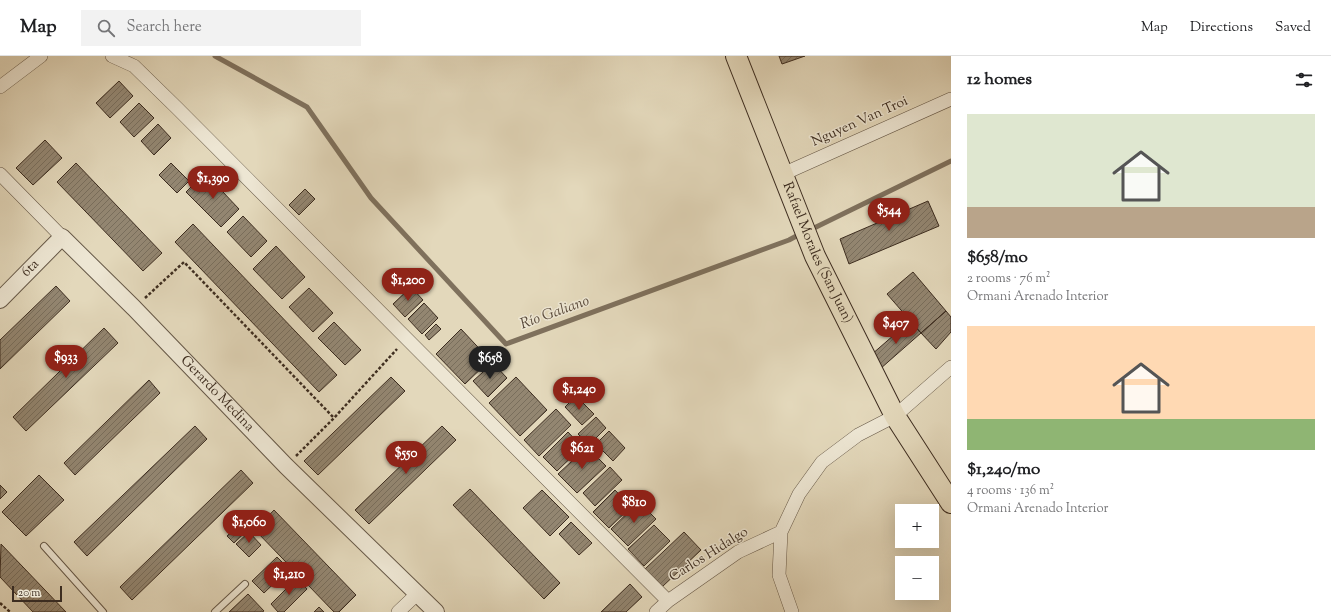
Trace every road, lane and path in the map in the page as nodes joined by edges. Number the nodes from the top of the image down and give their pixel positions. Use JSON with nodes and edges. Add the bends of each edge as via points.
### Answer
{"nodes":[{"id":1,"x":41,"y":56,"type":"edge"},
{"id":2,"x":112,"y":56,"type":"edge"},
{"id":3,"x":736,"y":56,"type":"edge"},
{"id":4,"x":0,"y":87,"type":"edge"},
{"id":5,"x":951,"y":99,"type":"edge"},
{"id":6,"x":0,"y":174,"type":"edge"},
{"id":7,"x":783,"y":174,"type":"junction"},
{"id":8,"x":62,"y":237,"type":"junction"},
{"id":9,"x":0,"y":300,"type":"edge"},
{"id":10,"x":134,"y":308,"type":"junction"},
{"id":11,"x":406,"y":340,"type":"junction"},
{"id":12,"x":951,"y":368,"type":"edge"},
{"id":13,"x":895,"y":416,"type":"junction"},
{"id":14,"x":334,"y":418,"type":"junction"},
{"id":15,"x":286,"y":466,"type":"junction"},
{"id":16,"x":951,"y":502,"type":"edge"},
{"id":17,"x":781,"y":532,"type":"junction"},
{"id":18,"x":44,"y":546,"type":"dead end"},
{"id":19,"x":245,"y":584,"type":"dead end"},
{"id":20,"x":417,"y":594,"type":"junction"},
{"id":21,"x":668,"y":601,"type":"junction"},
{"id":22,"x":0,"y":603,"type":"edge"},
{"id":23,"x":10,"y":612,"type":"edge"},
{"id":24,"x":104,"y":612,"type":"edge"},
{"id":25,"x":215,"y":612,"type":"edge"},
{"id":26,"x":398,"y":612,"type":"edge"},
{"id":27,"x":436,"y":612,"type":"edge"},
{"id":28,"x":656,"y":612,"type":"edge"},
{"id":29,"x":792,"y":612,"type":"edge"}],
"edges":[{"from":1,"to":4,"type":"street"},
{"from":2,"to":11,"type":"street","via":[[134,66]]},
{"from":3,"to":7,"type":"main road","name":"Rafael Morales (San Juan)"},
{"from":5,"to":7,"type":"street","name":"Nguyen Van Troi"},
{"from":6,"to":8,"type":"street","name":"Gerardo Medina"},
{"from":7,"to":13,"type":"main road","name":"Rafael Morales (San Juan)","via":[[815,256]]},
{"from":8,"to":9,"type":"street","name":"6ta"},
{"from":8,"to":10,"type":"street","name":"Gerardo Medina"},
{"from":10,"to":14,"type":"path","via":[[184,262]]},
{"from":10,"to":15,"type":"street","name":"Gerardo Medina"},
{"from":11,"to":14,"type":"path"},
{"from":11,"to":21,"type":"street"},
{"from":12,"to":13,"type":"street"},
{"from":13,"to":16,"type":"main road","name":"Rafael Morales (San Juan)"},
{"from":13,"to":17,"type":"street","via":[[858,435],[822,462],[799,494]]},
{"from":14,"to":15,"type":"path"},
{"from":15,"to":20,"type":"street","name":"Gerardo Medina"},
{"from":17,"to":21,"type":"street","name":"Carlos Hidalgo","via":[[738,552]]},
{"from":17,"to":29,"type":"street","via":[[779,575]]},
{"from":18,"to":24,"type":"lane"},
{"from":19,"to":25,"type":"lane"},
{"from":20,"to":26,"type":"street"},
{"from":20,"to":27,"type":"street","name":"Gerardo Medina"},
{"from":21,"to":28,"type":"street","name":"Carlos Hidalgo"},
{"from":22,"to":23,"type":"path"}]}
